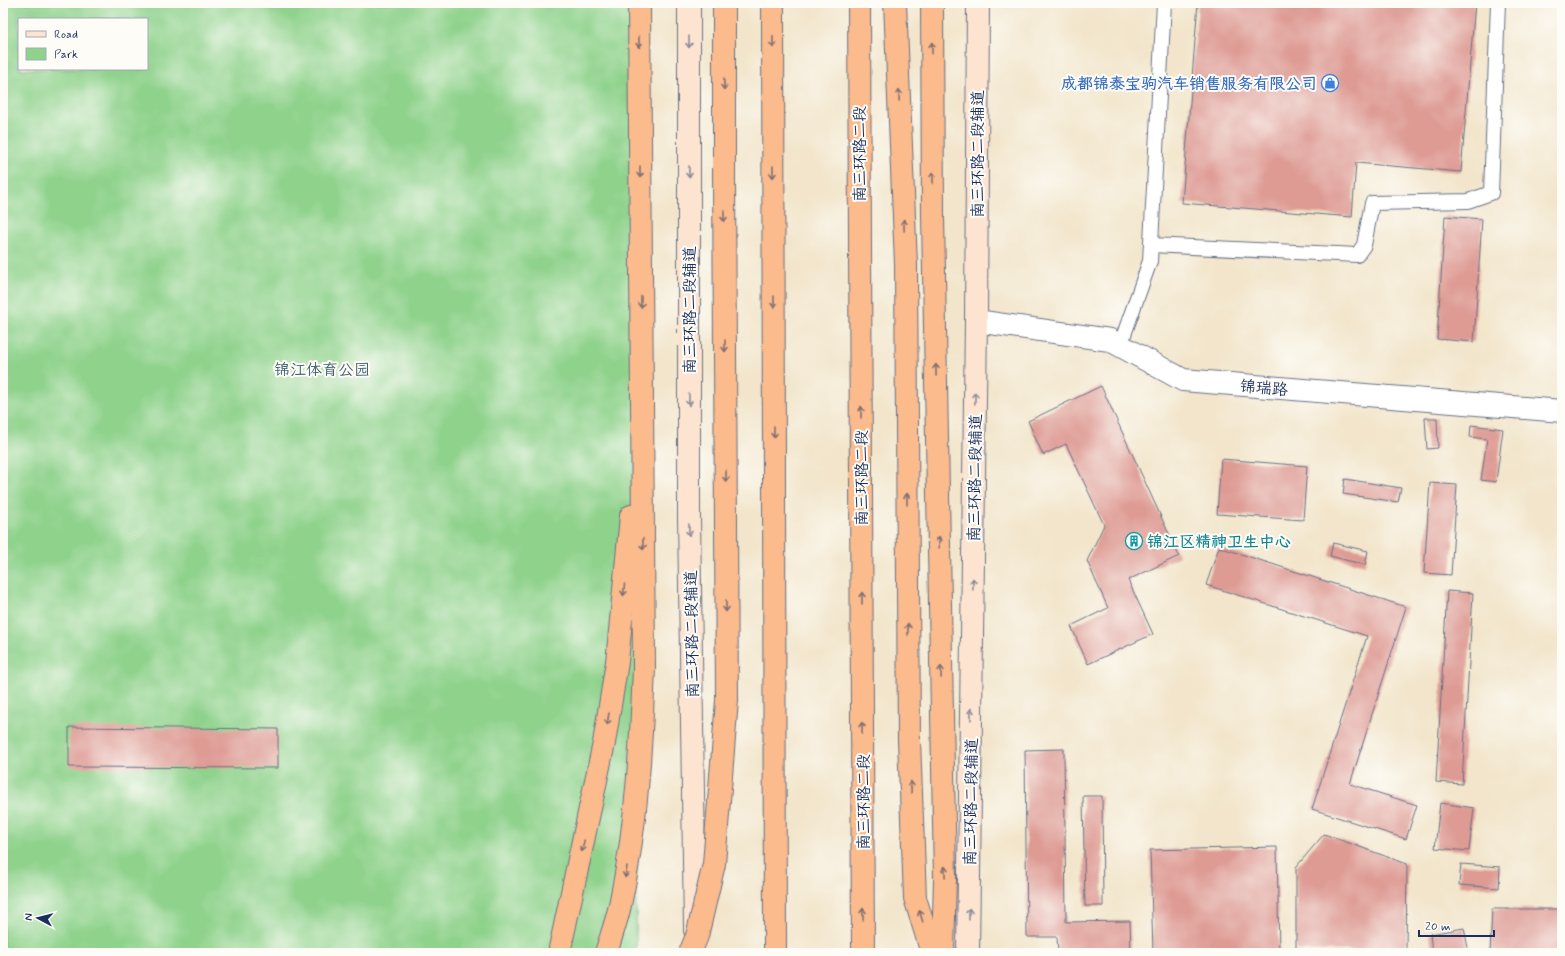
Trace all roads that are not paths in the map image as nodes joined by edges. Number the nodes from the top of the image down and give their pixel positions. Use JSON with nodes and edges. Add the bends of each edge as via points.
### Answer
{"nodes":[{"id":1,"x":639,"y":3,"type":"edge"},
{"id":2,"x":689,"y":3,"type":"edge"},
{"id":3,"x":724,"y":3,"type":"edge"},
{"id":4,"x":773,"y":3,"type":"edge"},
{"id":5,"x":859,"y":3,"type":"edge"},
{"id":6,"x":895,"y":3,"type":"edge"},
{"id":7,"x":932,"y":3,"type":"edge"},
{"id":8,"x":978,"y":3,"type":"edge"},
{"id":9,"x":1164,"y":3,"type":"edge"},
{"id":10,"x":1498,"y":3,"type":"edge"},
{"id":11,"x":1151,"y":245,"type":"junction"},
{"id":12,"x":976,"y":320,"type":"junction"},
{"id":13,"x":1120,"y":346,"type":"junction"},
{"id":14,"x":642,"y":398,"type":"junction"},
{"id":15,"x":1562,"y":411,"type":"edge"},
{"id":16,"x":559,"y":953,"type":"edge"},
{"id":17,"x":606,"y":953,"type":"edge"},
{"id":18,"x":690,"y":953,"type":"edge"},
{"id":19,"x":695,"y":953,"type":"edge"},
{"id":20,"x":776,"y":953,"type":"edge"},
{"id":21,"x":863,"y":953,"type":"edge"},
{"id":22,"x":932,"y":953,"type":"edge"},
{"id":23,"x":942,"y":953,"type":"edge"},
{"id":24,"x":968,"y":953,"type":"edge"}],
"edges":[{"from":1,"to":14,"type":"highway","one_way":true},
{"from":2,"to":19,"type":"main road","name":"南三环路二段辅道","one_way":true,"via":[[689,517]]},
{"from":3,"to":18,"type":"highway","one_way":true,"bridge":true,"via":[[727,700],[714,864],[697,936]]},
{"from":4,"to":20,"type":"highway","one_way":true},
{"from":21,"to":5,"type":"highway","name":"南三环路二段","one_way":true},
{"from":22,"to":6,"type":"highway","one_way":true,"via":[[916,898],[910,756],[906,264]]},
{"from":23,"to":7,"type":"highway","one_way":true,"via":[[945,879]]},
{"from":8,"to":12,"type":"main road","name":"南三环路二段辅道"},
{"from":9,"to":11,"type":"lane"},
{"from":10,"to":11,"type":"lane","via":[[1491,193],[1468,200],[1372,203],[1364,245],[1357,255]]},
{"from":11,"to":13,"type":"lane","via":[[1150,261]]},
{"from":12,"to":13,"type":"street","name":"锦瑞路","via":[[1110,340]]},
{"from":24,"to":12,"type":"main road","name":"南三环路二段辅道","one_way":true},
{"from":13,"to":15,"type":"street","name":"锦瑞路","via":[[1184,380]]},
{"from":14,"to":16,"type":"highway","one_way":true,"via":[[617,662],[604,743]]},
{"from":14,"to":17,"type":"highway","one_way":true,"via":[[642,732],[633,833],[621,902]]}]}
